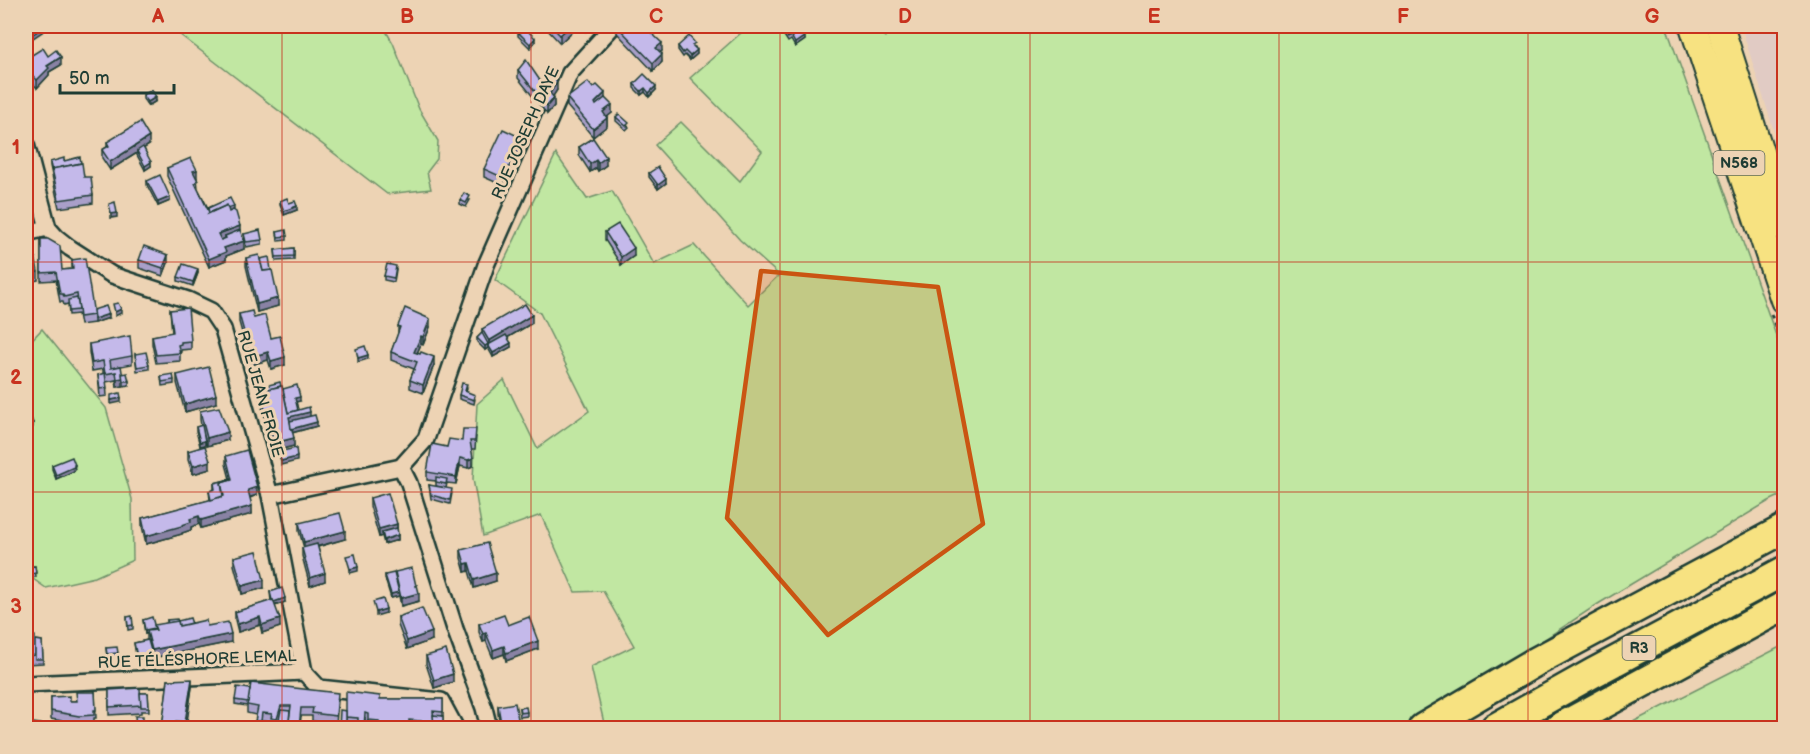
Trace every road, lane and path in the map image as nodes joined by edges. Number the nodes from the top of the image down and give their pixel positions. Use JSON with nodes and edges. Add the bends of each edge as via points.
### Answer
{"nodes":[{"id":1,"x":613,"y":26,"type":"edge"},
{"id":2,"x":1693,"y":26,"type":"edge"},
{"id":3,"x":1720,"y":26,"type":"edge"},
{"id":4,"x":26,"y":144,"type":"edge"},
{"id":5,"x":1785,"y":227,"type":"edge"},
{"id":6,"x":48,"y":228,"type":"junction"},
{"id":7,"x":26,"y":233,"type":"edge"},
{"id":8,"x":1785,"y":300,"type":"edge"},
{"id":9,"x":401,"y":467,"type":"junction"},
{"id":10,"x":270,"y":495,"type":"junction"},
{"id":11,"x":1785,"y":529,"type":"edge"},
{"id":12,"x":1785,"y":571,"type":"edge"},
{"id":13,"x":1785,"y":606,"type":"edge"},
{"id":14,"x":304,"y":672,"type":"junction"},
{"id":15,"x":26,"y":684,"type":"edge"},
{"id":16,"x":454,"y":727,"type":"edge"},
{"id":17,"x":489,"y":729,"type":"edge"},
{"id":18,"x":1423,"y":729,"type":"edge"},
{"id":19,"x":1495,"y":729,"type":"edge"},
{"id":20,"x":1559,"y":729,"type":"edge"}],
"edges":[{"from":1,"to":9,"type":"street","name":"RUE JOSEPH DAYE","via":[[570,73],[486,265],[426,439]]},
{"from":2,"to":8,"type":"highway","number":"N568"},
{"from":3,"to":5,"type":"highway","number":"N568"},
{"from":4,"to":6,"type":"street"},
{"from":6,"to":7,"type":"street"},
{"from":6,"to":10,"type":"street","name":"RUE JEAN FROIE","via":[[70,248],[112,275],[211,311],[223,329]]},
{"from":9,"to":10,"type":"street"},
{"from":9,"to":17,"type":"street"},
{"from":10,"to":14,"type":"street","name":"RUE JEAN FROIE"},
{"from":11,"to":18,"type":"highway","via":[[1537,661]]},
{"from":12,"to":19,"type":"highway","number":"R3"},
{"from":13,"to":20,"type":"highway","number":"R3"},
{"from":14,"to":15,"type":"street","name":"RUE TÉLÉSPHORE LEMAL"},
{"from":14,"to":16,"type":"street","name":"RUE TÉLÉSPHORE LEMAL","via":[[319,688],[441,701]]}]}
